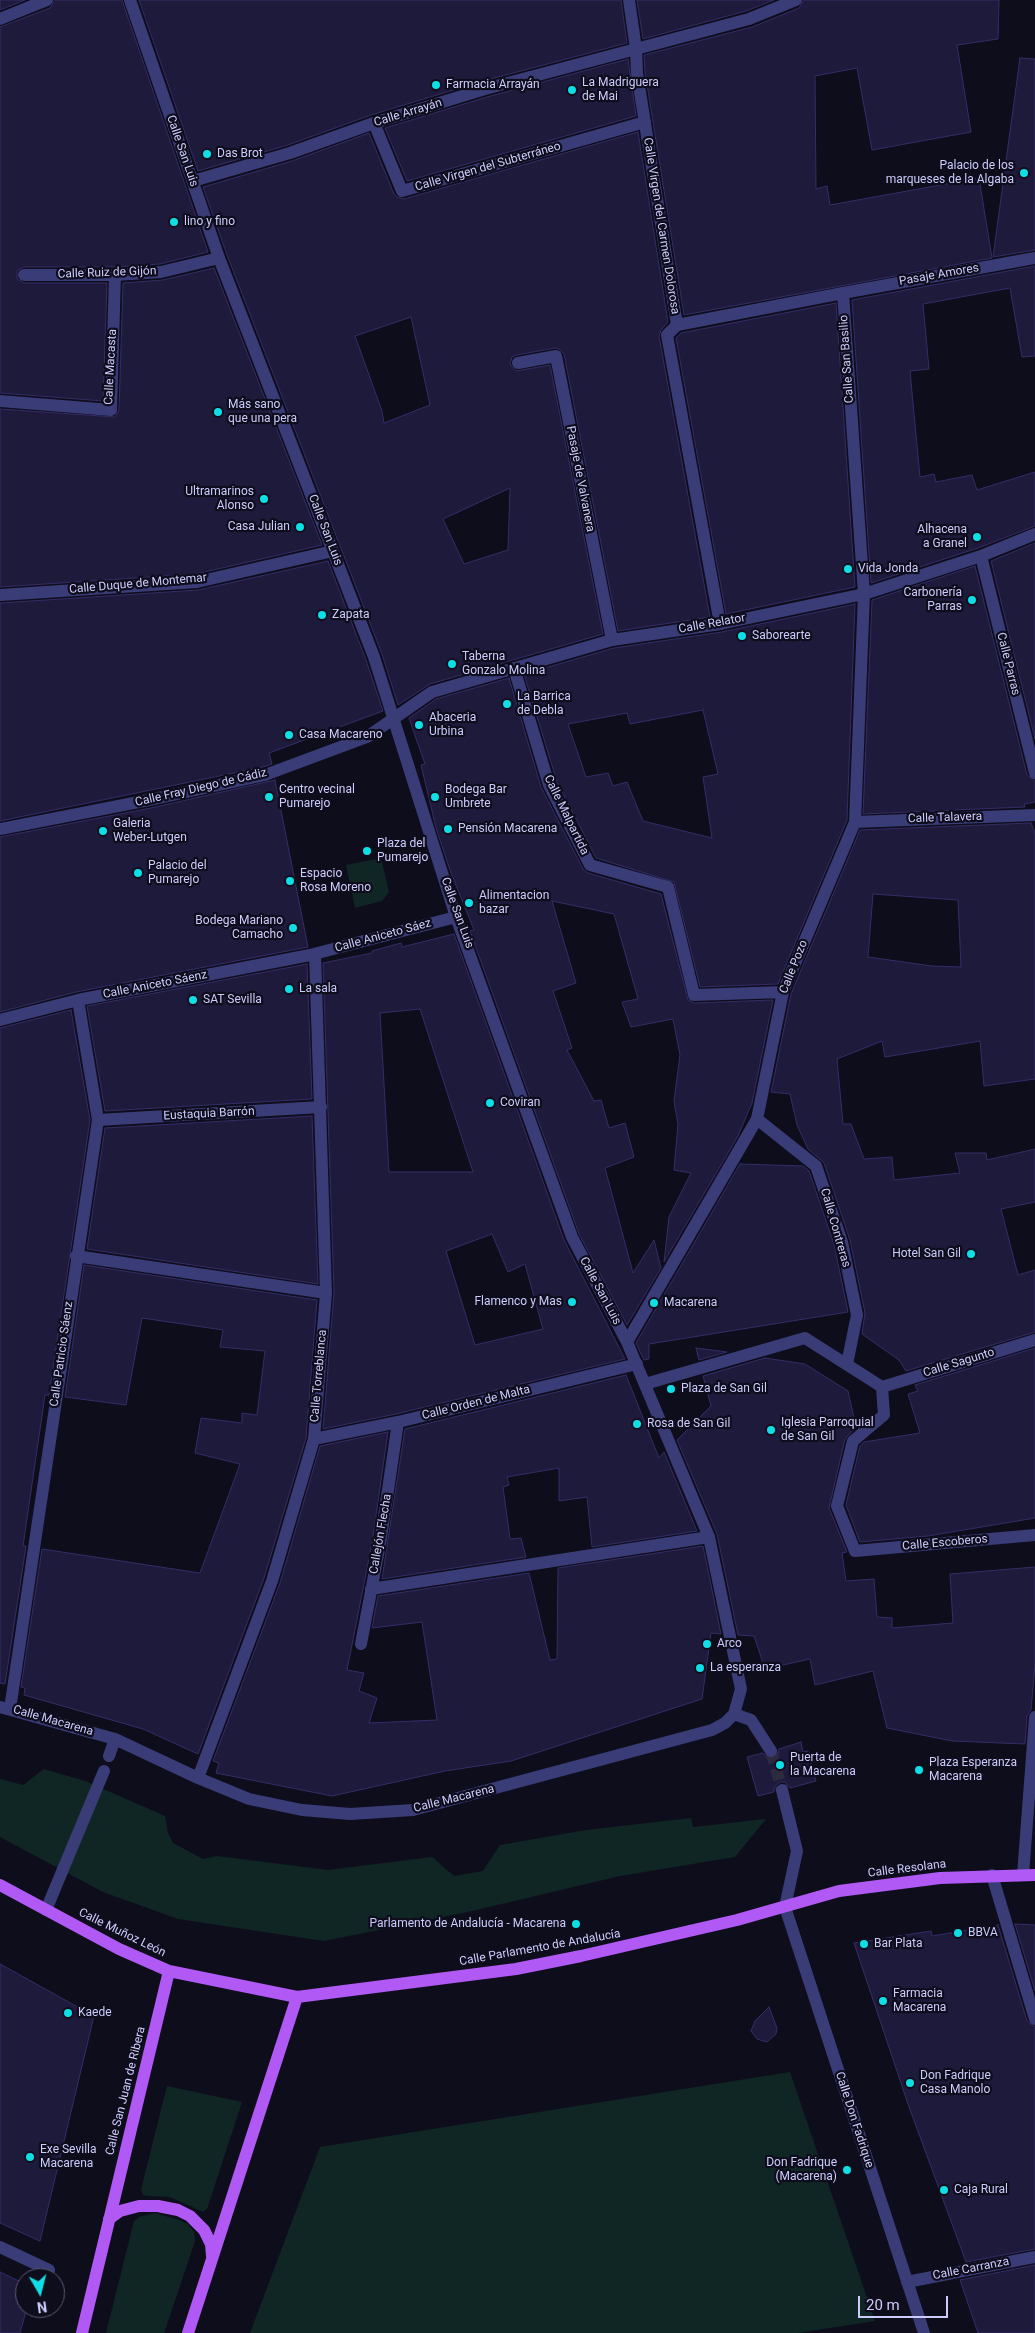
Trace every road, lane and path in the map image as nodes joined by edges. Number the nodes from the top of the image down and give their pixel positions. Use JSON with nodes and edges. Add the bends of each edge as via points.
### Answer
{"nodes":[{"id":1,"x":47,"y":0,"type":"edge"},
{"id":2,"x":130,"y":0,"type":"edge"},
{"id":3,"x":629,"y":0,"type":"edge"},
{"id":4,"x":796,"y":0,"type":"edge"},
{"id":5,"x":0,"y":19,"type":"edge"},
{"id":6,"x":636,"y":49,"type":"junction"},
{"id":7,"x":645,"y":122,"type":"junction"},
{"id":8,"x":374,"y":123,"type":"junction"},
{"id":9,"x":193,"y":181,"type":"junction"},
{"id":10,"x":219,"y":258,"type":"junction"},
{"id":11,"x":1035,"y":258,"type":"edge"},
{"id":12,"x":24,"y":275,"type":"dead end"},
{"id":13,"x":115,"y":275,"type":"junction"},
{"id":14,"x":843,"y":293,"type":"junction"},
{"id":15,"x":677,"y":325,"type":"junction"},
{"id":16,"x":518,"y":363,"type":"dead end"},
{"id":17,"x":0,"y":401,"type":"edge"},
{"id":18,"x":1035,"y":534,"type":"edge"},
{"id":19,"x":333,"y":551,"type":"junction"},
{"id":20,"x":981,"y":556,"type":"junction"},
{"id":21,"x":864,"y":594,"type":"junction"},
{"id":22,"x":0,"y":596,"type":"edge"},
{"id":23,"x":720,"y":624,"type":"junction"},
{"id":24,"x":612,"y":640,"type":"junction"},
{"id":25,"x":514,"y":668,"type":"junction"},
{"id":26,"x":393,"y":718,"type":"junction"},
{"id":27,"x":1035,"y":773,"type":"edge"},
{"id":28,"x":1035,"y":814,"type":"edge"},
{"id":29,"x":855,"y":822,"type":"junction"},
{"id":30,"x":0,"y":829,"type":"edge"},
{"id":31,"x":456,"y":917,"type":"junction"},
{"id":32,"x":313,"y":955,"type":"junction"},
{"id":33,"x":783,"y":992,"type":"junction"},
{"id":34,"x":78,"y":1000,"type":"junction"},
{"id":35,"x":0,"y":1020,"type":"edge"},
{"id":36,"x":321,"y":1107,"type":"junction"},
{"id":37,"x":757,"y":1119,"type":"junction"},
{"id":38,"x":98,"y":1120,"type":"junction"},
{"id":39,"x":76,"y":1256,"type":"junction"},
{"id":40,"x":326,"y":1293,"type":"junction"},
{"id":41,"x":1035,"y":1340,"type":"edge"},
{"id":42,"x":627,"y":1342,"type":"junction"},
{"id":43,"x":636,"y":1364,"type":"junction"},
{"id":44,"x":847,"y":1364,"type":"junction"},
{"id":45,"x":645,"y":1384,"type":"junction"},
{"id":46,"x":882,"y":1387,"type":"junction"},
{"id":47,"x":398,"y":1422,"type":"junction"},
{"id":48,"x":314,"y":1439,"type":"junction"},
{"id":49,"x":1035,"y":1535,"type":"edge"},
{"id":50,"x":709,"y":1537,"type":"junction"},
{"id":51,"x":371,"y":1589,"type":"junction"},
{"id":52,"x":361,"y":1644,"type":"dead end"},
{"id":53,"x":5,"y":1708,"type":"edge"},
{"id":54,"x":734,"y":1714,"type":"junction"},
{"id":55,"x":1035,"y":1717,"type":"edge"},
{"id":56,"x":115,"y":1739,"type":"junction"},
{"id":57,"x":772,"y":1751,"type":"tunnel mouth"},
{"id":58,"x":109,"y":1756,"type":"dead end"},
{"id":59,"x":104,"y":1771,"type":"dead end"},
{"id":60,"x":1033,"y":1771,"type":"edge"},
{"id":61,"x":198,"y":1778,"type":"junction"},
{"id":62,"x":782,"y":1790,"type":"tunnel mouth"},
{"id":63,"x":992,"y":1875,"type":"junction"},
{"id":64,"x":1029,"y":1875,"type":"edge"},
{"id":65,"x":0,"y":1885,"type":"edge"},
{"id":66,"x":784,"y":1907,"type":"junction"},
{"id":67,"x":46,"y":1910,"type":"junction"},
{"id":68,"x":169,"y":1971,"type":"junction"},
{"id":69,"x":298,"y":1997,"type":"junction"},
{"id":70,"x":1035,"y":2019,"type":"edge"},
{"id":71,"x":109,"y":2219,"type":"junction"},
{"id":72,"x":0,"y":2248,"type":"edge"},
{"id":73,"x":212,"y":2258,"type":"junction"},
{"id":74,"x":1035,"y":2258,"type":"edge"},
{"id":75,"x":45,"y":2268,"type":"edge"},
{"id":76,"x":907,"y":2282,"type":"junction"},
{"id":77,"x":82,"y":2333,"type":"edge"},
{"id":78,"x":188,"y":2333,"type":"edge"},
{"id":79,"x":924,"y":2333,"type":"edge"}],
"edges":[{"from":1,"to":5,"type":"street"},
{"from":2,"to":9,"type":"street","name":"Calle San Luis"},
{"from":3,"to":6,"type":"street","name":"Calle Virgen del Carmen Dolorosa"},
{"from":4,"to":6,"type":"street","name":"Calle Arrayán","via":[[749,19]]},
{"from":6,"to":7,"type":"street","name":"Calle Virgen del Carmen Dolorosa"},
{"from":6,"to":8,"type":"street","name":"Calle Arrayán","via":[[485,89]]},
{"from":7,"to":8,"type":"street","name":"Calle Virgen del Subterráneo","via":[[402,191]]},
{"from":7,"to":15,"type":"street","name":"Calle Virgen del Carmen Dolorosa"},
{"from":8,"to":9,"type":"street","name":"Calle Arrayán","via":[[290,153]]},
{"from":9,"to":10,"type":"street","name":"Calle San Luis"},
{"from":10,"to":13,"type":"street","name":"Calle Ruiz de Gijón","via":[[161,272]]},
{"from":10,"to":19,"type":"street","name":"Calle San Luis"},
{"from":11,"to":14,"type":"street","name":"Pasaje Amores"},
{"from":12,"to":13,"type":"street","name":"Calle Ruiz de Gijón"},
{"from":13,"to":17,"type":"street","name":"Calle Macasta","via":[[111,410]]},
{"from":14,"to":15,"type":"street"},
{"from":14,"to":21,"type":"street","name":"Calle San Basilio"},
{"from":15,"to":23,"type":"street","name":"Calle Virgen del Carmen Dolorosa","via":[[667,335]]},
{"from":16,"to":24,"type":"street","name":"Pasaje de Valvanera","via":[[556,356]]},
{"from":18,"to":20,"type":"street","name":"Calle Relator"},
{"from":19,"to":22,"type":"street","name":"Calle Duque de Montemar","via":[[197,582]]},
{"from":19,"to":26,"type":"street","name":"Calle San Luis","via":[[374,657]]},
{"from":20,"to":21,"type":"street","name":"Calle Relator"},
{"from":20,"to":27,"type":"street","name":"Calle Parras"},
{"from":21,"to":23,"type":"street","name":"Calle Relator"},
{"from":21,"to":29,"type":"street","name":"Calle Pozo"},
{"from":23,"to":24,"type":"street","name":"Calle Relator"},
{"from":24,"to":25,"type":"street","name":"Calle Relator"},
{"from":25,"to":26,"type":"street","name":"Calle Relator","via":[[432,692]]},
{"from":25,"to":33,"type":"street","name":"Calle Malpartida","via":[[549,785],[590,865],[668,887],[694,996]]},
{"from":26,"to":30,"type":"street","name":"Calle Fray Diego de Cádiz","via":[[367,737],[265,775]]},
{"from":26,"to":31,"type":"street","name":"Calle San Luis"},
{"from":28,"to":29,"type":"street","name":"Calle Talavera"},
{"from":29,"to":33,"type":"street","name":"Calle Pozo"},
{"from":31,"to":32,"type":"street","name":"Calle Aniceto Sáez"},
{"from":31,"to":42,"type":"street","name":"Calle San Luis","via":[[572,1237]]},
{"from":32,"to":34,"type":"street","name":"Calle Aniceto Sáenz"},
{"from":32,"to":36,"type":"street","name":"Calle Torreblanca"},
{"from":33,"to":37,"type":"street","name":"Calle Pozo"},
{"from":34,"to":35,"type":"street","name":"Calle Aniceto Sáenz"},
{"from":34,"to":38,"type":"street","name":"Calle Patricio Sáenz"},
{"from":36,"to":38,"type":"street","name":"Eustaquia Barrón"},
{"from":36,"to":40,"type":"street","name":"Calle Torreblanca"},
{"from":37,"to":42,"type":"street","name":"Calle Pozo"},
{"from":37,"to":44,"type":"street","name":"Calle Contreras","via":[[816,1166],[842,1242],[857,1315]]},
{"from":38,"to":39,"type":"street","name":"Calle Patricio Sáenz"},
{"from":39,"to":40,"type":"street"},
{"from":39,"to":53,"type":"street","name":"Calle Patricio Sáenz"},
{"from":40,"to":48,"type":"street","name":"Calle Torreblanca"},
{"from":41,"to":46,"type":"street","name":"Calle Sagunto"},
{"from":42,"to":43,"type":"street","name":"Calle San Luis"},
{"from":43,"to":45,"type":"street","name":"Calle San Luis"},
{"from":43,"to":47,"type":"street","name":"Calle Orden de Malta"},
{"from":44,"to":45,"type":"street","via":[[805,1338]]},
{"from":44,"to":46,"type":"street"},
{"from":45,"to":50,"type":"street","name":"Calle San Luis"},
{"from":46,"to":49,"type":"street","name":"Calle Escoberos","via":[[884,1416],[853,1441],[838,1506],[855,1551]]},
{"from":47,"to":48,"type":"street","name":"Calle Orden de Malta"},
{"from":47,"to":51,"type":"street","name":"Callejón Flecha"},
{"from":48,"to":61,"type":"street","name":"Calle Torreblanca","via":[[272,1581]]},
{"from":50,"to":51,"type":"street"},
{"from":50,"to":54,"type":"street","name":"Calle San Luis","via":[[741,1689]]},
{"from":51,"to":52,"type":"street","name":"Callejón Flecha"},
{"from":53,"to":56,"type":"street","name":"Calle Macarena"},
{"from":54,"to":57,"type":"street","via":[[751,1720]]},
{"from":54,"to":61,"type":"street","name":"Calle Macarena","via":[[712,1730],[412,1810],[350,1814],[302,1810],[249,1799]]},
{"from":55,"to":60,"type":"street"},
{"from":56,"to":58,"type":"street"},
{"from":56,"to":61,"type":"street","name":"Calle Macarena"},
{"from":59,"to":67,"type":"street"},
{"from":60,"to":64,"type":"street"},
{"from":62,"to":66,"type":"street","via":[[797,1851]]},
{"from":63,"to":64,"type":"main road","name":"Calle Resolana"},
{"from":63,"to":66,"type":"main road","name":"Calle Resolana","via":[[839,1891]]},
{"from":63,"to":70,"type":"street"},
{"from":65,"to":67,"type":"main road","name":"Calle Muñoz León"},
{"from":66,"to":69,"type":"main road","name":"Calle Parlamento de Andalucía","via":[[632,1946],[516,1969]]},
{"from":66,"to":76,"type":"street","name":"Calle Don Fadrique"},
{"from":67,"to":68,"type":"main road","name":"Calle Muñoz León"},
{"from":68,"to":69,"type":"main road","name":"Calle Muñoz León"},
{"from":68,"to":71,"type":"main road","name":"Calle San Juan de Ribera"},
{"from":69,"to":73,"type":"main road"},
{"from":71,"to":73,"type":"main road","via":[[120,2211],[139,2206],[178,2210],[190,2216],[204,2230],[211,2244]]},
{"from":71,"to":77,"type":"main road","name":"Calle San Juan de Ribera"},
{"from":72,"to":75,"type":"street"},
{"from":73,"to":78,"type":"main road"},
{"from":74,"to":76,"type":"street","name":"Calle Carranza"},
{"from":76,"to":79,"type":"street","name":"Calle Don Fadrique"}]}
